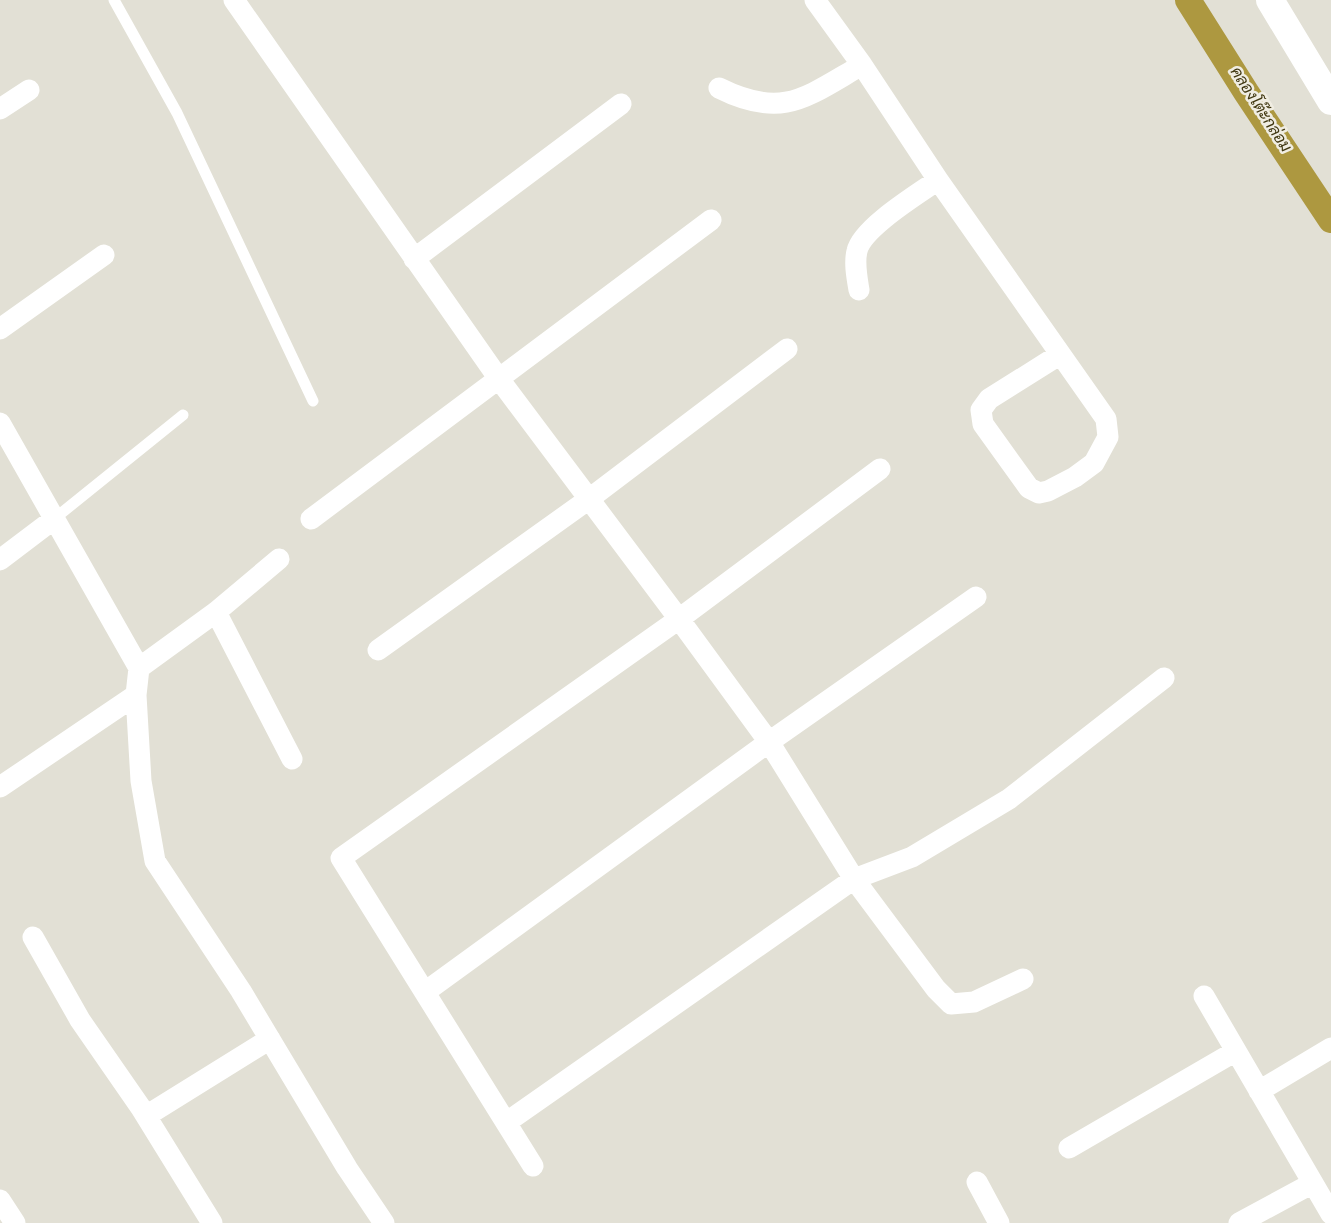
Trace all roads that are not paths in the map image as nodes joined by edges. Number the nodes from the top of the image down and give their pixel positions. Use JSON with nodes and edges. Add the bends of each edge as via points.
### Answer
{"nodes":[{"id":1,"x":114,"y":0,"type":"edge"},
{"id":2,"x":234,"y":0,"type":"edge"},
{"id":3,"x":815,"y":0,"type":"edge"},
{"id":4,"x":1270,"y":0,"type":"edge"},
{"id":5,"x":862,"y":65,"type":"junction"},
{"id":6,"x":719,"y":88,"type":"dead end"},
{"id":7,"x":29,"y":90,"type":"dead end"},
{"id":8,"x":1331,"y":101,"type":"edge"},
{"id":9,"x":621,"y":104,"type":"dead end"},
{"id":10,"x":0,"y":109,"type":"edge"},
{"id":11,"x":938,"y":180,"type":"junction"},
{"id":12,"x":711,"y":220,"type":"dead end"},
{"id":13,"x":104,"y":255,"type":"dead end"},
{"id":14,"x":414,"y":260,"type":"junction"},
{"id":15,"x":859,"y":290,"type":"dead end"},
{"id":16,"x":0,"y":329,"type":"edge"},
{"id":17,"x":787,"y":349,"type":"dead end"},
{"id":18,"x":1059,"y":354,"type":"junction"},
{"id":19,"x":499,"y":379,"type":"junction"},
{"id":20,"x":313,"y":401,"type":"dead end"},
{"id":21,"x":183,"y":415,"type":"dead end"},
{"id":22,"x":0,"y":423,"type":"edge"},
{"id":23,"x":880,"y":468,"type":"dead end"},
{"id":24,"x":589,"y":499,"type":"junction"},
{"id":25,"x":54,"y":519,"type":"junction"},
{"id":26,"x":311,"y":519,"type":"dead end"},
{"id":27,"x":0,"y":560,"type":"edge"},
{"id":28,"x":279,"y":560,"type":"dead end"},
{"id":29,"x":976,"y":597,"type":"dead end"},
{"id":30,"x":216,"y":612,"type":"junction"},
{"id":31,"x":679,"y":618,"type":"junction"},
{"id":32,"x":378,"y":650,"type":"dead end"},
{"id":33,"x":140,"y":668,"type":"junction"},
{"id":34,"x":1164,"y":678,"type":"dead end"},
{"id":35,"x":136,"y":695,"type":"junction"},
{"id":36,"x":769,"y":742,"type":"junction"},
{"id":37,"x":292,"y":758,"type":"dead end"},
{"id":38,"x":0,"y":787,"type":"edge"},
{"id":39,"x":854,"y":879,"type":"junction"},
{"id":40,"x":33,"y":937,"type":"dead end"},
{"id":41,"x":1023,"y":979,"type":"dead end"},
{"id":42,"x":425,"y":992,"type":"junction"},
{"id":43,"x":1204,"y":996,"type":"dead end"},
{"id":44,"x":270,"y":1039,"type":"junction"},
{"id":45,"x":1331,"y":1048,"type":"edge"},
{"id":46,"x":1236,"y":1051,"type":"junction"},
{"id":47,"x":1258,"y":1091,"type":"junction"},
{"id":48,"x":146,"y":1116,"type":"junction"},
{"id":49,"x":506,"y":1122,"type":"junction"},
{"id":50,"x":1069,"y":1148,"type":"dead end"},
{"id":51,"x":533,"y":1166,"type":"dead end"},
{"id":52,"x":976,"y":1182,"type":"dead end"},
{"id":53,"x":1313,"y":1183,"type":"junction"},
{"id":54,"x":0,"y":1200,"type":"edge"},
{"id":55,"x":1331,"y":1214,"type":"edge"},
{"id":56,"x":15,"y":1223,"type":"edge"},
{"id":57,"x":212,"y":1223,"type":"edge"},
{"id":58,"x":384,"y":1223,"type":"edge"},
{"id":59,"x":999,"y":1223,"type":"edge"},
{"id":60,"x":1239,"y":1223,"type":"edge"}],
"edges":[{"from":1,"to":20,"type":"lane","via":[[177,113]]},
{"from":2,"to":14,"type":"street"},
{"from":3,"to":5,"type":"street"},
{"from":4,"to":8,"type":"street"},
{"from":5,"to":6,"type":"street","via":[[804,99],[778,104],[754,102]]},
{"from":5,"to":11,"type":"street"},
{"from":7,"to":10,"type":"street"},
{"from":9,"to":14,"type":"street"},
{"from":11,"to":15,"type":"street","via":[[865,236],[856,256]]},
{"from":11,"to":18,"type":"street"},
{"from":12,"to":19,"type":"street"},
{"from":13,"to":16,"type":"street"},
{"from":14,"to":19,"type":"street"},
{"from":17,"to":24,"type":"street"},
{"from":18,"to":18,"type":"street","via":[[1106,419],[1108,437],[1094,463],[1075,477],[1040,492],[1029,488],[983,424],[982,410],[989,399]]},
{"from":19,"to":24,"type":"street"},
{"from":19,"to":26,"type":"street"},
{"from":21,"to":25,"type":"lane"},
{"from":22,"to":25,"type":"street"},
{"from":23,"to":31,"type":"street"},
{"from":24,"to":31,"type":"street"},
{"from":24,"to":32,"type":"street"},
{"from":25,"to":27,"type":"street"},
{"from":25,"to":33,"type":"street"},
{"from":28,"to":30,"type":"street"},
{"from":29,"to":36,"type":"street"},
{"from":30,"to":33,"type":"street"},
{"from":30,"to":37,"type":"street"},
{"from":31,"to":36,"type":"street"},
{"from":31,"to":42,"type":"street","via":[[341,858]]},
{"from":33,"to":35,"type":"street"},
{"from":34,"to":39,"type":"street","via":[[1009,799],[912,857]]},
{"from":35,"to":38,"type":"street"},
{"from":35,"to":44,"type":"street","via":[[141,781],[155,861]]},
{"from":36,"to":39,"type":"street"},
{"from":36,"to":42,"type":"street"},
{"from":39,"to":41,"type":"street","via":[[936,989],[951,1004],[974,1002]]},
{"from":39,"to":49,"type":"street"},
{"from":40,"to":48,"type":"street","via":[[80,1020]]},
{"from":42,"to":49,"type":"street"},
{"from":43,"to":46,"type":"street"},
{"from":44,"to":48,"type":"street"},
{"from":44,"to":58,"type":"street"},
{"from":45,"to":47,"type":"street"},
{"from":46,"to":47,"type":"street"},
{"from":46,"to":50,"type":"street"},
{"from":47,"to":53,"type":"street"},
{"from":48,"to":57,"type":"street"},
{"from":49,"to":51,"type":"street"},
{"from":52,"to":59,"type":"street"},
{"from":53,"to":55,"type":"street"},
{"from":53,"to":60,"type":"street"},
{"from":54,"to":56,"type":"street"}]}
